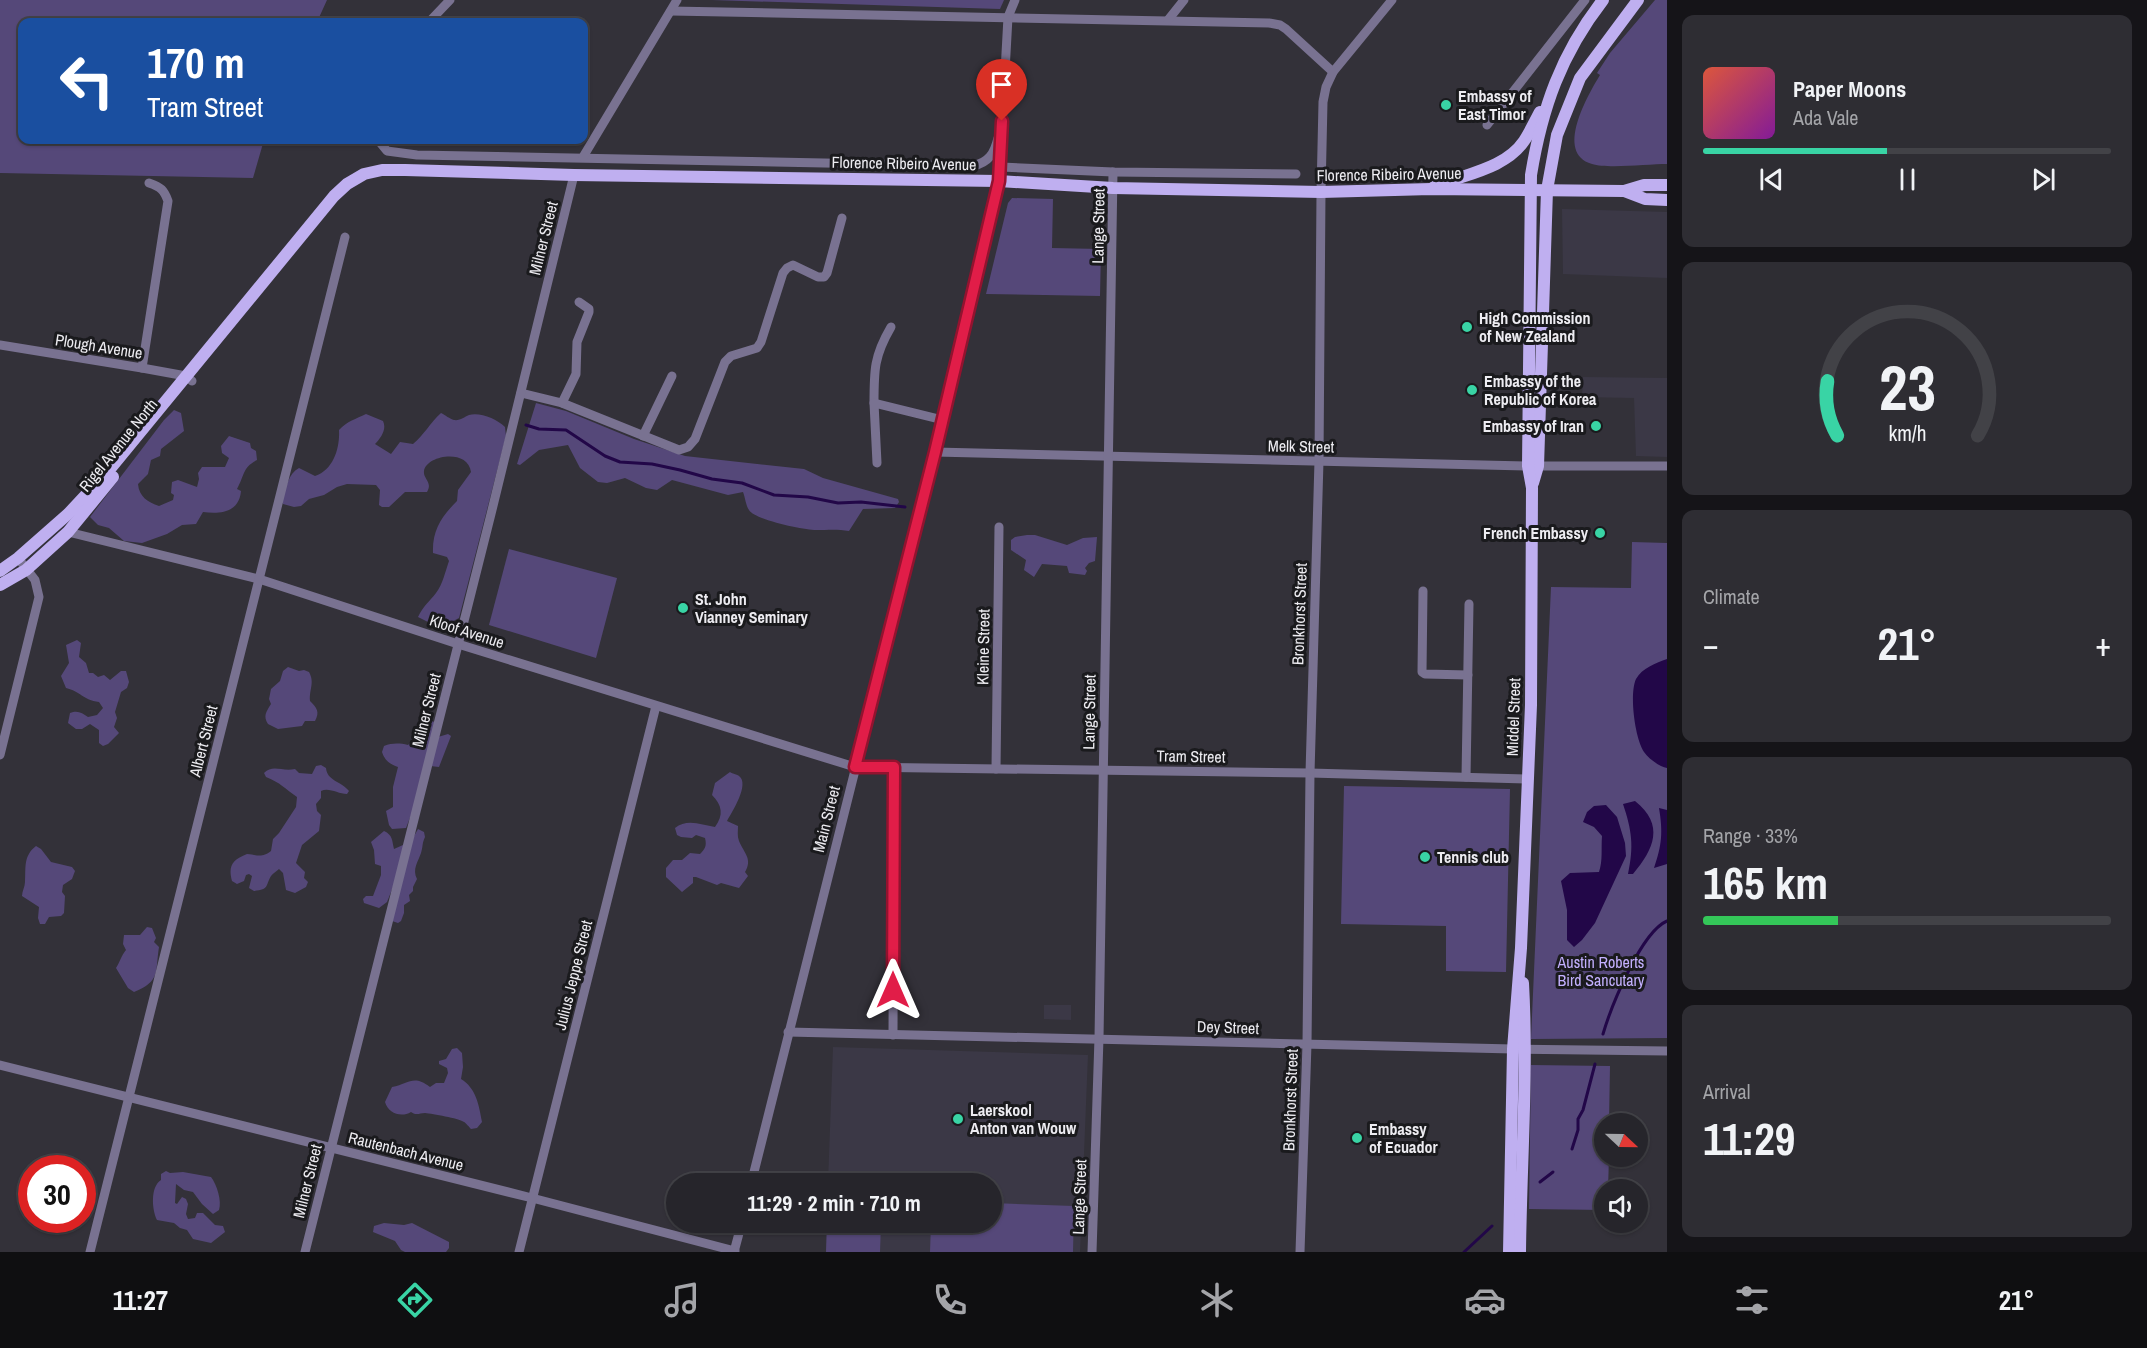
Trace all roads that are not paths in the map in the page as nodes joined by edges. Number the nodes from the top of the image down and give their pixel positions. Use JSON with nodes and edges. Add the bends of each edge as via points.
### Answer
{"nodes":[{"id":1,"x":450,"y":0,"type":"edge"},
{"id":2,"x":677,"y":0,"type":"edge"},
{"id":3,"x":1015,"y":0,"type":"edge"},
{"id":4,"x":1184,"y":0,"type":"edge"},
{"id":5,"x":1392,"y":0,"type":"edge"},
{"id":6,"x":1585,"y":0,"type":"edge"},
{"id":7,"x":1604,"y":0,"type":"edge"},
{"id":8,"x":1638,"y":0,"type":"edge"},
{"id":9,"x":671,"y":11,"type":"junction"},
{"id":10,"x":1008,"y":17,"type":"junction"},
{"id":11,"x":433,"y":18,"type":"edge"},
{"id":12,"x":1168,"y":20,"type":"junction"},
{"id":13,"x":1333,"y":72,"type":"junction"},
{"id":14,"x":1549,"y":95,"type":"junction"},
{"id":15,"x":1002,"y":121,"type":"junction"},
{"id":16,"x":1487,"y":125,"type":"dead end"},
{"id":17,"x":382,"y":144,"type":"edge"},
{"id":18,"x":583,"y":157,"type":"junction"},
{"id":19,"x":628,"y":159,"type":"junction"},
{"id":20,"x":1001,"y":167,"type":"junction"},
{"id":21,"x":1113,"y":172,"type":"junction"},
{"id":22,"x":364,"y":174,"type":"joint"},
{"id":23,"x":1296,"y":174,"type":"dead end"},
{"id":24,"x":574,"y":175,"type":"junction"},
{"id":25,"x":629,"y":176,"type":"junction"},
{"id":26,"x":999,"y":181,"type":"junction"},
{"id":27,"x":149,"y":183,"type":"dead end"},
{"id":28,"x":1667,"y":185,"type":"edge"},
{"id":29,"x":1113,"y":188,"type":"junction"},
{"id":30,"x":1431,"y":189,"type":"junction"},
{"id":31,"x":1530,"y":190,"type":"junction"},
{"id":32,"x":1547,"y":190,"type":"junction"},
{"id":33,"x":1624,"y":191,"type":"junction"},
{"id":34,"x":1321,"y":192,"type":"junction"},
{"id":35,"x":1667,"y":200,"type":"edge"},
{"id":36,"x":842,"y":218,"type":"dead end"},
{"id":37,"x":345,"y":237,"type":"dead end"},
{"id":38,"x":579,"y":302,"type":"dead end"},
{"id":39,"x":891,"y":327,"type":"dead end"},
{"id":40,"x":0,"y":345,"type":"edge"},
{"id":41,"x":142,"y":368,"type":"junction"},
{"id":42,"x":672,"y":375,"type":"dead end"},
{"id":43,"x":189,"y":379,"type":"junction"},
{"id":44,"x":520,"y":393,"type":"junction"},
{"id":45,"x":562,"y":403,"type":"junction"},
{"id":46,"x":874,"y":403,"type":"junction"},
{"id":47,"x":943,"y":420,"type":"junction"},
{"id":48,"x":643,"y":436,"type":"junction"},
{"id":49,"x":935,"y":452,"type":"junction"},
{"id":50,"x":1109,"y":456,"type":"junction"},
{"id":51,"x":1319,"y":461,"type":"junction"},
{"id":52,"x":877,"y":463,"type":"dead end"},
{"id":53,"x":1533,"y":466,"type":"junction"},
{"id":54,"x":1667,"y":466,"type":"edge"},
{"id":55,"x":68,"y":514,"type":"junction"},
{"id":56,"x":999,"y":526,"type":"dead end"},
{"id":57,"x":68,"y":532,"type":"junction"},
{"id":58,"x":44,"y":536,"type":"junction"},
{"id":59,"x":18,"y":558,"type":"junction"},
{"id":60,"x":26,"y":570,"type":"junction"},
{"id":61,"x":0,"y":571,"type":"edge"},
{"id":62,"x":259,"y":579,"type":"junction"},
{"id":63,"x":0,"y":585,"type":"edge"},
{"id":64,"x":1423,"y":591,"type":"dead end"},
{"id":65,"x":1469,"y":604,"type":"dead end"},
{"id":66,"x":458,"y":644,"type":"junction"},
{"id":67,"x":1468,"y":675,"type":"junction"},
{"id":68,"x":656,"y":706,"type":"junction"},
{"id":69,"x":0,"y":755,"type":"edge"},
{"id":70,"x":855,"y":767,"type":"junction"},
{"id":71,"x":894,"y":767,"type":"junction"},
{"id":72,"x":996,"y":769,"type":"junction"},
{"id":73,"x":1103,"y":770,"type":"junction"},
{"id":74,"x":1310,"y":773,"type":"junction"},
{"id":75,"x":1466,"y":777,"type":"junction"},
{"id":76,"x":1527,"y":779,"type":"junction"},
{"id":77,"x":788,"y":1032,"type":"junction"},
{"id":78,"x":893,"y":1035,"type":"junction"},
{"id":79,"x":1099,"y":1038,"type":"junction"},
{"id":80,"x":1307,"y":1044,"type":"junction"},
{"id":81,"x":1519,"y":1049,"type":"junction"},
{"id":82,"x":1667,"y":1051,"type":"edge"},
{"id":83,"x":0,"y":1065,"type":"edge"},
{"id":84,"x":129,"y":1098,"type":"junction"},
{"id":85,"x":331,"y":1147,"type":"junction"},
{"id":86,"x":754,"y":1173,"type":"edge"},
{"id":87,"x":532,"y":1198,"type":"junction"},
{"id":88,"x":739,"y":1233,"type":"edge"},
{"id":89,"x":90,"y":1252,"type":"edge"},
{"id":90,"x":306,"y":1252,"type":"edge"},
{"id":91,"x":519,"y":1252,"type":"edge"},
{"id":92,"x":734,"y":1252,"type":"edge"},
{"id":93,"x":1092,"y":1252,"type":"edge"},
{"id":94,"x":1300,"y":1252,"type":"edge"},
{"id":95,"x":1509,"y":1252,"type":"edge"},
{"id":96,"x":1520,"y":1252,"type":"edge"}],
"edges":[{"from":1,"to":11,"type":"street"},
{"from":2,"to":9,"type":"street"},
{"from":3,"to":10,"type":"street"},
{"from":4,"to":12,"type":"street"},
{"from":5,"to":13,"type":"street","name":"Bronkhorst Street"},
{"from":6,"to":16,"type":"street"},
{"from":7,"to":14,"type":"main road","via":[[1571,49]]},
{"from":8,"to":32,"type":"main road","name":"Middel Street","via":[[1580,78],[1557,135]]},
{"from":9,"to":10,"type":"street"},
{"from":9,"to":18,"type":"street"},
{"from":10,"to":12,"type":"street"},
{"from":10,"to":15,"type":"street"},
{"from":12,"to":13,"type":"street","via":[[1280,25]]},
{"from":13,"to":34,"type":"street","name":"Bronkhorst Street","via":[[1323,102]]},
{"from":14,"to":30,"type":"main road","via":[[1524,141],[1512,154]]},
{"from":14,"to":31,"type":"main road","name":"Middel Street"},
{"from":15,"to":19,"type":"street","via":[[993,154],[984,164],[973,166]]},
{"from":15,"to":20,"type":"street","name":"Main Street"},
{"from":17,"to":18,"type":"street","via":[[387,151],[399,154]]},
{"from":18,"to":19,"type":"street"},
{"from":19,"to":25,"type":"street"},
{"from":20,"to":21,"type":"street"},
{"from":20,"to":26,"type":"street","name":"Main Street"},
{"from":21,"to":23,"type":"street"},
{"from":21,"to":29,"type":"street","name":"Lange Street"},
{"from":22,"to":24,"type":"main road","name":"Florence Ribeiro Avenue","via":[[405,170]]},
{"from":22,"to":43,"type":"main road","name":"Rigel Avenue North","via":[[334,196]]},
{"from":24,"to":25,"type":"main road","name":"Florence Ribeiro Avenue"},
{"from":24,"to":44,"type":"street","name":"Milner Street"},
{"from":25,"to":26,"type":"main road","name":"Florence Ribeiro Avenue"},
{"from":26,"to":29,"type":"main road","name":"Florence Ribeiro Avenue"},
{"from":26,"to":47,"type":"street","name":"Main Street"},
{"from":27,"to":41,"type":"street","via":[[165,191],[168,201]]},
{"from":28,"to":33,"type":"main road","name":"Florence Ribeiro Avenue","via":[[1644,184]]},
{"from":29,"to":34,"type":"main road","name":"Florence Ribeiro Avenue"},
{"from":29,"to":50,"type":"street","name":"Lange Street"},
{"from":30,"to":31,"type":"main road","name":"Florence Ribeiro Avenue"},
{"from":30,"to":34,"type":"main road","name":"Florence Ribeiro Avenue"},
{"from":31,"to":32,"type":"main road","name":"Florence Ribeiro Avenue"},
{"from":31,"to":53,"type":"main road","name":"Middel Street"},
{"from":32,"to":33,"type":"main road","name":"Florence Ribeiro Avenue"},
{"from":32,"to":53,"type":"main road","name":"Middel Street"},
{"from":33,"to":35,"type":"main road","name":"Florence Ribeiro Avenue","via":[[1645,199]]},
{"from":34,"to":51,"type":"street","name":"Bronkhorst Street"},
{"from":36,"to":48,"type":"street","via":[[824,277],[793,265],[783,273],[761,342],[757,348],[731,356],[725,362],[695,439],[688,447],[679,450]]},
{"from":37,"to":62,"type":"street","name":"Albert Street"},
{"from":38,"to":45,"type":"street","via":[[589,312],[577,342],[576,374]]},
{"from":39,"to":46,"type":"street","via":[[879,347],[874,367]]},
{"from":40,"to":41,"type":"street","name":"Plough Avenue"},
{"from":41,"to":43,"type":"street","name":"Plough Avenue"},
{"from":42,"to":48,"type":"street"},
{"from":43,"to":55,"type":"main road","name":"Rigel Avenue North"},
{"from":43,"to":57,"type":"main road","name":"Rigel Avenue North"},
{"from":44,"to":45,"type":"street"},
{"from":44,"to":66,"type":"street","name":"Milner Street"},
{"from":45,"to":48,"type":"street"},
{"from":46,"to":47,"type":"street"},
{"from":46,"to":52,"type":"street"},
{"from":47,"to":49,"type":"street","name":"Main Street"},
{"from":49,"to":50,"type":"street","name":"Melk Street"},
{"from":49,"to":70,"type":"street","name":"Main Street"},
{"from":50,"to":51,"type":"street","name":"Melk Street"},
{"from":50,"to":73,"type":"street","name":"Lange Street"},
{"from":51,"to":53,"type":"street","name":"Melk Street"},
{"from":51,"to":74,"type":"street","name":"Bronkhorst Street"},
{"from":53,"to":54,"type":"street","name":"Melk Street"},
{"from":53,"to":76,"type":"main road","name":"Middel Street"},
{"from":55,"to":57,"type":"main road"},
{"from":55,"to":58,"type":"main road","name":"Rigel Avenue North"},
{"from":56,"to":72,"type":"street","name":"Kleine Street"},
{"from":57,"to":58,"type":"main road"},
{"from":57,"to":60,"type":"main road","name":"Rigel Avenue North"},
{"from":57,"to":62,"type":"street","name":"Kloof Avenue"},
{"from":58,"to":59,"type":"main road","name":"Rigel Avenue North"},
{"from":59,"to":60,"type":"street"},
{"from":59,"to":61,"type":"main road","name":"Rigel Avenue North"},
{"from":60,"to":63,"type":"main road","name":"Rigel Avenue North"},
{"from":60,"to":69,"type":"street","via":[[37,586],[38,602]]},
{"from":62,"to":66,"type":"street","name":"Kloof Avenue"},
{"from":62,"to":84,"type":"street","name":"Albert Street"},
{"from":64,"to":67,"type":"street","via":[[1422,672]]},
{"from":65,"to":67,"type":"street"},
{"from":66,"to":68,"type":"street","name":"Kloof Avenue"},
{"from":66,"to":85,"type":"street","name":"Milner Street"},
{"from":67,"to":75,"type":"street"},
{"from":68,"to":70,"type":"street","name":"Kloof Avenue"},
{"from":68,"to":87,"type":"street","name":"Julius Jeppe Street"},
{"from":70,"to":71,"type":"street","name":"Tram Street"},
{"from":70,"to":77,"type":"street","name":"Main Street"},
{"from":71,"to":72,"type":"street","name":"Tram Street"},
{"from":71,"to":78,"type":"street"},
{"from":72,"to":73,"type":"street","name":"Tram Street"},
{"from":73,"to":74,"type":"street","name":"Tram Street"},
{"from":73,"to":79,"type":"street","name":"Lange Street"},
{"from":74,"to":75,"type":"street","name":"Tram Street"},
{"from":74,"to":80,"type":"street","name":"Bronkhorst Street"},
{"from":75,"to":76,"type":"street","name":"Tram Street"},
{"from":76,"to":81,"type":"main road","name":"Middel Street","via":[[1521,948],[1525,1016]]},
{"from":77,"to":78,"type":"street","name":"Dey Street"},
{"from":77,"to":86,"type":"street","name":"Main Street"},
{"from":78,"to":79,"type":"street","name":"Dey Street"},
{"from":79,"to":80,"type":"street","name":"Dey Street"},
{"from":79,"to":93,"type":"street","name":"Lange Street"},
{"from":80,"to":81,"type":"street","name":"Dey Street"},
{"from":80,"to":94,"type":"street","name":"Bronkhorst Street"},
{"from":81,"to":82,"type":"street","name":"Dey Street"},
{"from":81,"to":95,"type":"main road","name":"Middel Street"},
{"from":81,"to":96,"type":"main road","name":"Middel Street"},
{"from":83,"to":84,"type":"street","name":"Rautenbach Avenue"},
{"from":84,"to":85,"type":"street","name":"Rautenbach Avenue"},
{"from":84,"to":89,"type":"street","name":"Albert Street"},
{"from":85,"to":87,"type":"street","name":"Rautenbach Avenue"},
{"from":85,"to":90,"type":"street","name":"Milner Street"},
{"from":87,"to":91,"type":"street","name":"Julius Jeppe Street"},
{"from":87,"to":92,"type":"street","name":"Rautenbach Avenue"},
{"from":88,"to":92,"type":"street"}]}
